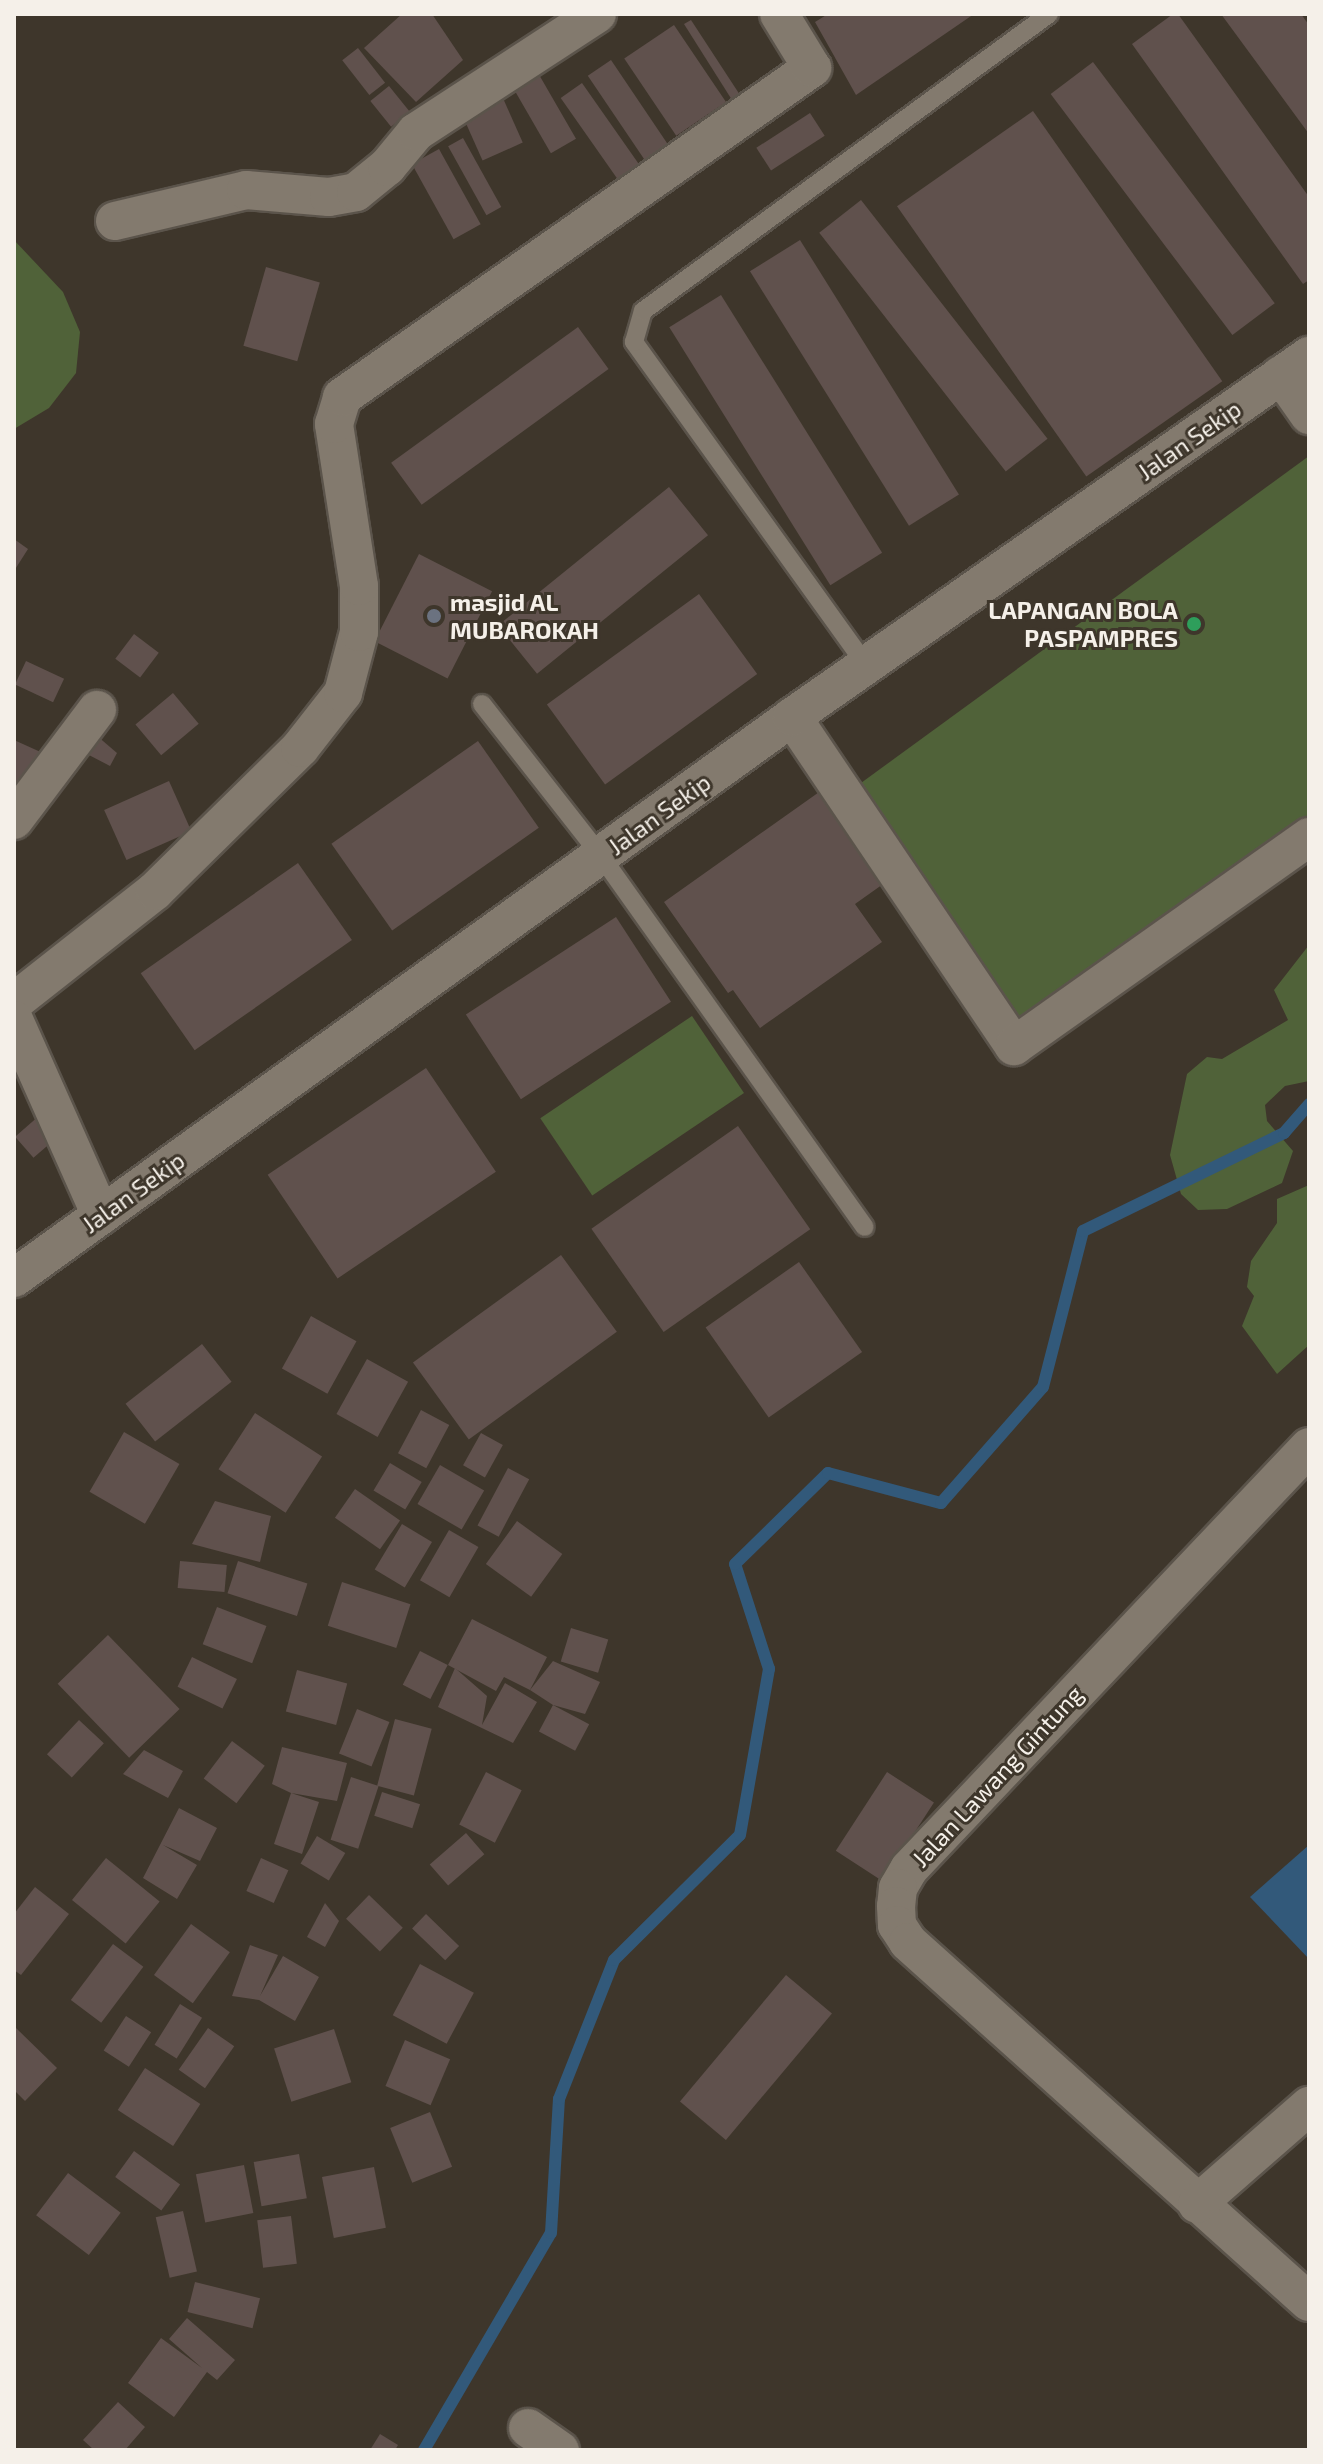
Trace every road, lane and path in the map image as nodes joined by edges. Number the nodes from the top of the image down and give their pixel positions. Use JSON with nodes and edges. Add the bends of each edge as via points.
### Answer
{"nodes":[{"id":1,"x":597,"y":14,"type":"edge"},
{"id":2,"x":779,"y":14,"type":"edge"},
{"id":3,"x":1049,"y":14,"type":"edge"},
{"id":4,"x":115,"y":221,"type":"dead end"},
{"id":5,"x":1295,"y":366,"type":"edge"},
{"id":6,"x":1309,"y":415,"type":"edge"},
{"id":7,"x":866,"y":665,"type":"junction"},
{"id":8,"x":482,"y":704,"type":"dead end"},
{"id":9,"x":97,"y":710,"type":"dead end"},
{"id":10,"x":792,"y":717,"type":"junction"},
{"id":11,"x":14,"y":820,"type":"edge"},
{"id":12,"x":1309,"y":837,"type":"edge"},
{"id":13,"x":601,"y":856,"type":"junction"},
{"id":14,"x":14,"y":1002,"type":"edge"},
{"id":15,"x":14,"y":1020,"type":"edge"},
{"id":16,"x":101,"y":1215,"type":"junction"},
{"id":17,"x":865,"y":1227,"type":"dead end"},
{"id":18,"x":14,"y":1278,"type":"edge"},
{"id":19,"x":1309,"y":1447,"type":"edge"},
{"id":20,"x":1309,"y":2106,"type":"edge"},
{"id":21,"x":1197,"y":2204,"type":"junction"},
{"id":22,"x":1309,"y":2302,"type":"edge"},
{"id":23,"x":528,"y":2428,"type":"dead end"},
{"id":24,"x":560,"y":2450,"type":"edge"}],
"edges":[{"from":1,"to":4,"type":"street","via":[[416,132],[387,167],[356,192],[329,197],[246,190]]},
{"from":2,"to":14,"type":"street","via":[[812,68],[342,397],[334,424],[359,616],[343,693],[308,740],[155,891]]},
{"from":3,"to":7,"type":"lane","via":[[643,311],[634,342]]},
{"from":5,"to":6,"type":"street"},
{"from":5,"to":7,"type":"street","name":"Jalan Sekip"},
{"from":7,"to":10,"type":"street","name":"Jalan Sekip"},
{"from":8,"to":13,"type":"lane"},
{"from":9,"to":11,"type":"street"},
{"from":10,"to":12,"type":"street","via":[[1014,1046]]},
{"from":10,"to":13,"type":"street","name":"Jalan Sekip"},
{"from":13,"to":16,"type":"street","name":"Jalan Sekip"},
{"from":13,"to":17,"type":"lane"},
{"from":15,"to":16,"type":"street"},
{"from":16,"to":18,"type":"street","name":"Jalan Sekip"},
{"from":19,"to":21,"type":"street","name":"Jalan Lawang Gintung","via":[[909,1869],[898,1888],[897,1925],[908,1942]]},
{"from":20,"to":21,"type":"street"},
{"from":21,"to":22,"type":"street","name":"Jalan Lawang Gintung"},
{"from":23,"to":24,"type":"street"}]}
